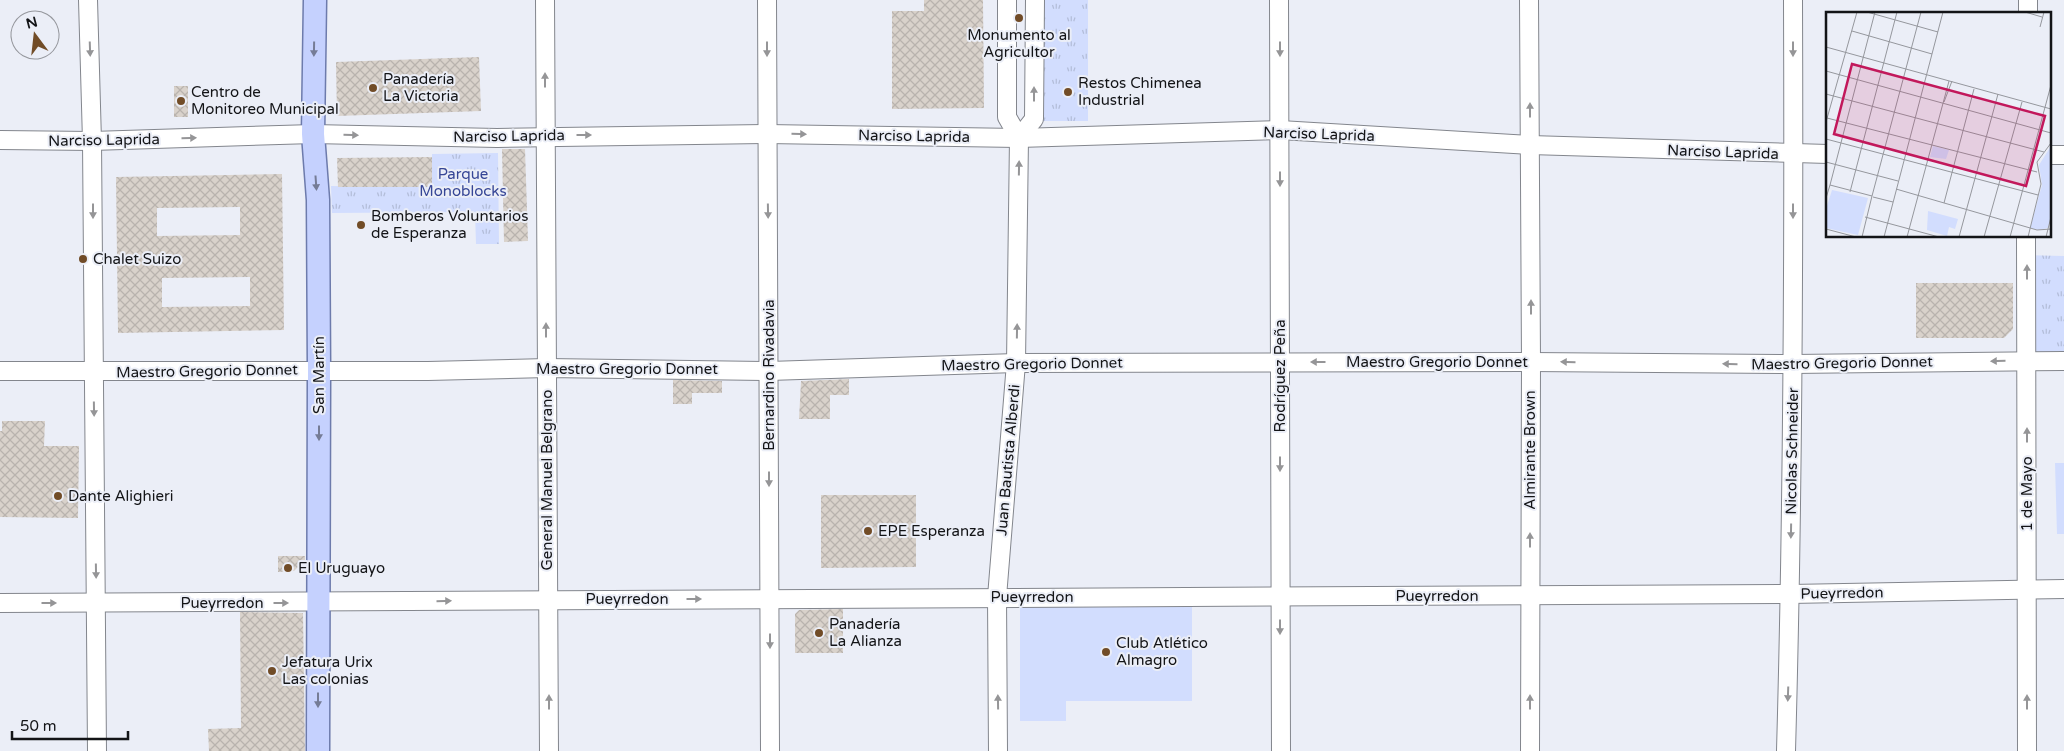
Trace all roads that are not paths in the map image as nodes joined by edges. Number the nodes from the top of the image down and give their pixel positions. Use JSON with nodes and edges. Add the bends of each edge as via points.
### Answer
{"nodes":[{"id":1,"x":88,"y":0,"type":"edge"},
{"id":2,"x":315,"y":0,"type":"edge"},
{"id":3,"x":545,"y":0,"type":"edge"},
{"id":4,"x":767,"y":0,"type":"edge"},
{"id":5,"x":1007,"y":0,"type":"edge"},
{"id":6,"x":1035,"y":0,"type":"edge"},
{"id":7,"x":1280,"y":0,"type":"edge"},
{"id":8,"x":1529,"y":0,"type":"edge"},
{"id":9,"x":1792,"y":0,"type":"edge"},
{"id":10,"x":1280,"y":130,"type":"junction"},
{"id":11,"x":313,"y":134,"type":"junction"},
{"id":12,"x":767,"y":134,"type":"junction"},
{"id":13,"x":545,"y":136,"type":"junction"},
{"id":14,"x":1019,"y":138,"type":"junction"},
{"id":15,"x":0,"y":140,"type":"edge"},
{"id":16,"x":92,"y":141,"type":"junction"},
{"id":17,"x":1530,"y":145,"type":"junction"},
{"id":18,"x":1793,"y":154,"type":"junction"},
{"id":19,"x":1826,"y":154,"type":"edge"},
{"id":20,"x":2026,"y":238,"type":"edge"},
{"id":21,"x":2027,"y":360,"type":"junction"},
{"id":22,"x":2064,"y":361,"type":"edge"},
{"id":23,"x":1280,"y":362,"type":"junction"},
{"id":24,"x":1531,"y":362,"type":"junction"},
{"id":25,"x":1016,"y":363,"type":"junction"},
{"id":26,"x":1793,"y":364,"type":"junction"},
{"id":27,"x":546,"y":368,"type":"junction"},
{"id":28,"x":319,"y":370,"type":"junction"},
{"id":29,"x":0,"y":371,"type":"edge"},
{"id":30,"x":770,"y":371,"type":"junction"},
{"id":31,"x":94,"y":372,"type":"junction"},
{"id":32,"x":2064,"y":589,"type":"edge"},
{"id":33,"x":2026,"y":590,"type":"junction"},
{"id":34,"x":1790,"y":594,"type":"junction"},
{"id":35,"x":1530,"y":595,"type":"junction"},
{"id":36,"x":1280,"y":596,"type":"junction"},
{"id":37,"x":997,"y":597,"type":"junction"},
{"id":38,"x":548,"y":599,"type":"junction"},
{"id":39,"x":770,"y":599,"type":"junction"},
{"id":40,"x":96,"y":602,"type":"junction"},
{"id":41,"x":318,"y":602,"type":"junction"},
{"id":42,"x":0,"y":603,"type":"edge"},
{"id":43,"x":97,"y":751,"type":"edge"},
{"id":44,"x":318,"y":751,"type":"edge"},
{"id":45,"x":549,"y":751,"type":"edge"},
{"id":46,"x":770,"y":751,"type":"edge"},
{"id":47,"x":998,"y":751,"type":"edge"},
{"id":48,"x":1281,"y":751,"type":"edge"},
{"id":49,"x":1530,"y":751,"type":"edge"},
{"id":50,"x":1786,"y":751,"type":"edge"},
{"id":51,"x":2027,"y":751,"type":"edge"}],
"edges":[{"from":1,"to":16,"type":"street","one_way":true},
{"from":2,"to":11,"type":"main road","name":"San Martín","one_way":true},
{"from":13,"to":3,"type":"street","name":"General Manuel Belgrano","one_way":true},
{"from":4,"to":12,"type":"street","name":"Bernardino Rivadavia","one_way":true},
{"from":5,"to":14,"type":"street","name":"Juan Bautista Alberdi","via":[[1007,117]]},
{"from":14,"to":6,"type":"street","one_way":true,"via":[[1034,119]]},
{"from":7,"to":10,"type":"street","name":"Rodríguez Peña","one_way":true},
{"from":17,"to":8,"type":"street","name":"Almirante Brown","one_way":true},
{"from":9,"to":18,"type":"street","name":"Nicolas Schneider","one_way":true},
{"from":10,"to":14,"type":"street","name":"Narciso Laprida"},
{"from":10,"to":17,"type":"street","name":"Narciso Laprida"},
{"from":10,"to":23,"type":"street","name":"Rodríguez Peña","one_way":true},
{"from":11,"to":13,"type":"street","name":"Narciso Laprida","one_way":true},
{"from":16,"to":11,"type":"street","name":"Narciso Laprida","one_way":true},
{"from":11,"to":28,"type":"main road","name":"San Martín","one_way":true,"via":[[318,200]]},
{"from":13,"to":12,"type":"street","name":"Narciso Laprida","one_way":true},
{"from":12,"to":14,"type":"street","name":"Narciso Laprida","one_way":true},
{"from":12,"to":30,"type":"street","name":"Bernardino Rivadavia","one_way":true},
{"from":27,"to":13,"type":"street","name":"General Manuel Belgrano","one_way":true},
{"from":25,"to":14,"type":"street","name":"Juan Bautista Alberdi","one_way":true},
{"from":15,"to":16,"type":"street","name":"Narciso Laprida"},
{"from":16,"to":31,"type":"street","one_way":true},
{"from":17,"to":18,"type":"street","name":"Narciso Laprida"},
{"from":24,"to":17,"type":"street","name":"Almirante Brown","one_way":true},
{"from":18,"to":19,"type":"street","name":"Narciso Laprida"},
{"from":18,"to":26,"type":"street","name":"Nicolas Schneider","one_way":true},
{"from":21,"to":20,"type":"street","name":"1 de Mayo","one_way":true},
{"from":21,"to":22,"type":"street","name":"Maestro Gregorio Donnet"},
{"from":21,"to":26,"type":"street","name":"Maestro Gregorio Donnet","one_way":true},
{"from":33,"to":21,"type":"street","name":"1 de Mayo","one_way":true},
{"from":24,"to":23,"type":"street","name":"Maestro Gregorio Donnet","one_way":true},
{"from":23,"to":25,"type":"street","name":"Maestro Gregorio Donnet"},
{"from":23,"to":36,"type":"street","name":"Rodríguez Peña","one_way":true},
{"from":26,"to":24,"type":"street","name":"Maestro Gregorio Donnet","one_way":true},
{"from":35,"to":24,"type":"street","name":"Almirante Brown","one_way":true},
{"from":25,"to":30,"type":"street","name":"Maestro Gregorio Donnet"},
{"from":25,"to":37,"type":"street","name":"Juan Bautista Alberdi"},
{"from":26,"to":34,"type":"street","name":"Nicolas Schneider","one_way":true},
{"from":27,"to":28,"type":"street","name":"Maestro Gregorio Donnet"},
{"from":27,"to":30,"type":"street","name":"Maestro Gregorio Donnet"},
{"from":27,"to":38,"type":"street","name":"General Manuel Belgrano"},
{"from":28,"to":31,"type":"street","name":"Maestro Gregorio Donnet"},
{"from":28,"to":41,"type":"main road","name":"San Martín","one_way":true},
{"from":29,"to":31,"type":"street","name":"Maestro Gregorio Donnet"},
{"from":30,"to":39,"type":"street","name":"Bernardino Rivadavia","one_way":true},
{"from":31,"to":40,"type":"street","one_way":true},
{"from":32,"to":33,"type":"street","name":"Pueyrredon"},
{"from":33,"to":34,"type":"street","name":"Pueyrredon"},
{"from":51,"to":33,"type":"street","name":"1 de Mayo","one_way":true},
{"from":34,"to":35,"type":"street","name":"Pueyrredon"},
{"from":34,"to":50,"type":"street","name":"Nicolas Schneider","one_way":true},
{"from":35,"to":36,"type":"street","name":"Pueyrredon"},
{"from":49,"to":35,"type":"street","name":"Almirante Brown","one_way":true},
{"from":36,"to":37,"type":"street","name":"Pueyrredon"},
{"from":36,"to":48,"type":"street","name":"Rodríguez Peña","one_way":true},
{"from":37,"to":39,"type":"street","name":"Pueyrredon"},
{"from":47,"to":37,"type":"street","name":"Juan Bautista Alberdi","one_way":true},
{"from":38,"to":39,"type":"street","name":"Pueyrredon","one_way":true},
{"from":41,"to":38,"type":"street","name":"Pueyrredon","one_way":true},
{"from":45,"to":38,"type":"street","name":"General Manuel Belgrano","one_way":true},
{"from":39,"to":46,"type":"street","name":"Bernardino Rivadavia","one_way":true},
{"from":40,"to":41,"type":"street","name":"Pueyrredon","one_way":true},
{"from":42,"to":40,"type":"street","name":"Pueyrredon","one_way":true},
{"from":40,"to":43,"type":"street"},
{"from":41,"to":44,"type":"main road","name":"San Martín","one_way":true}]}
